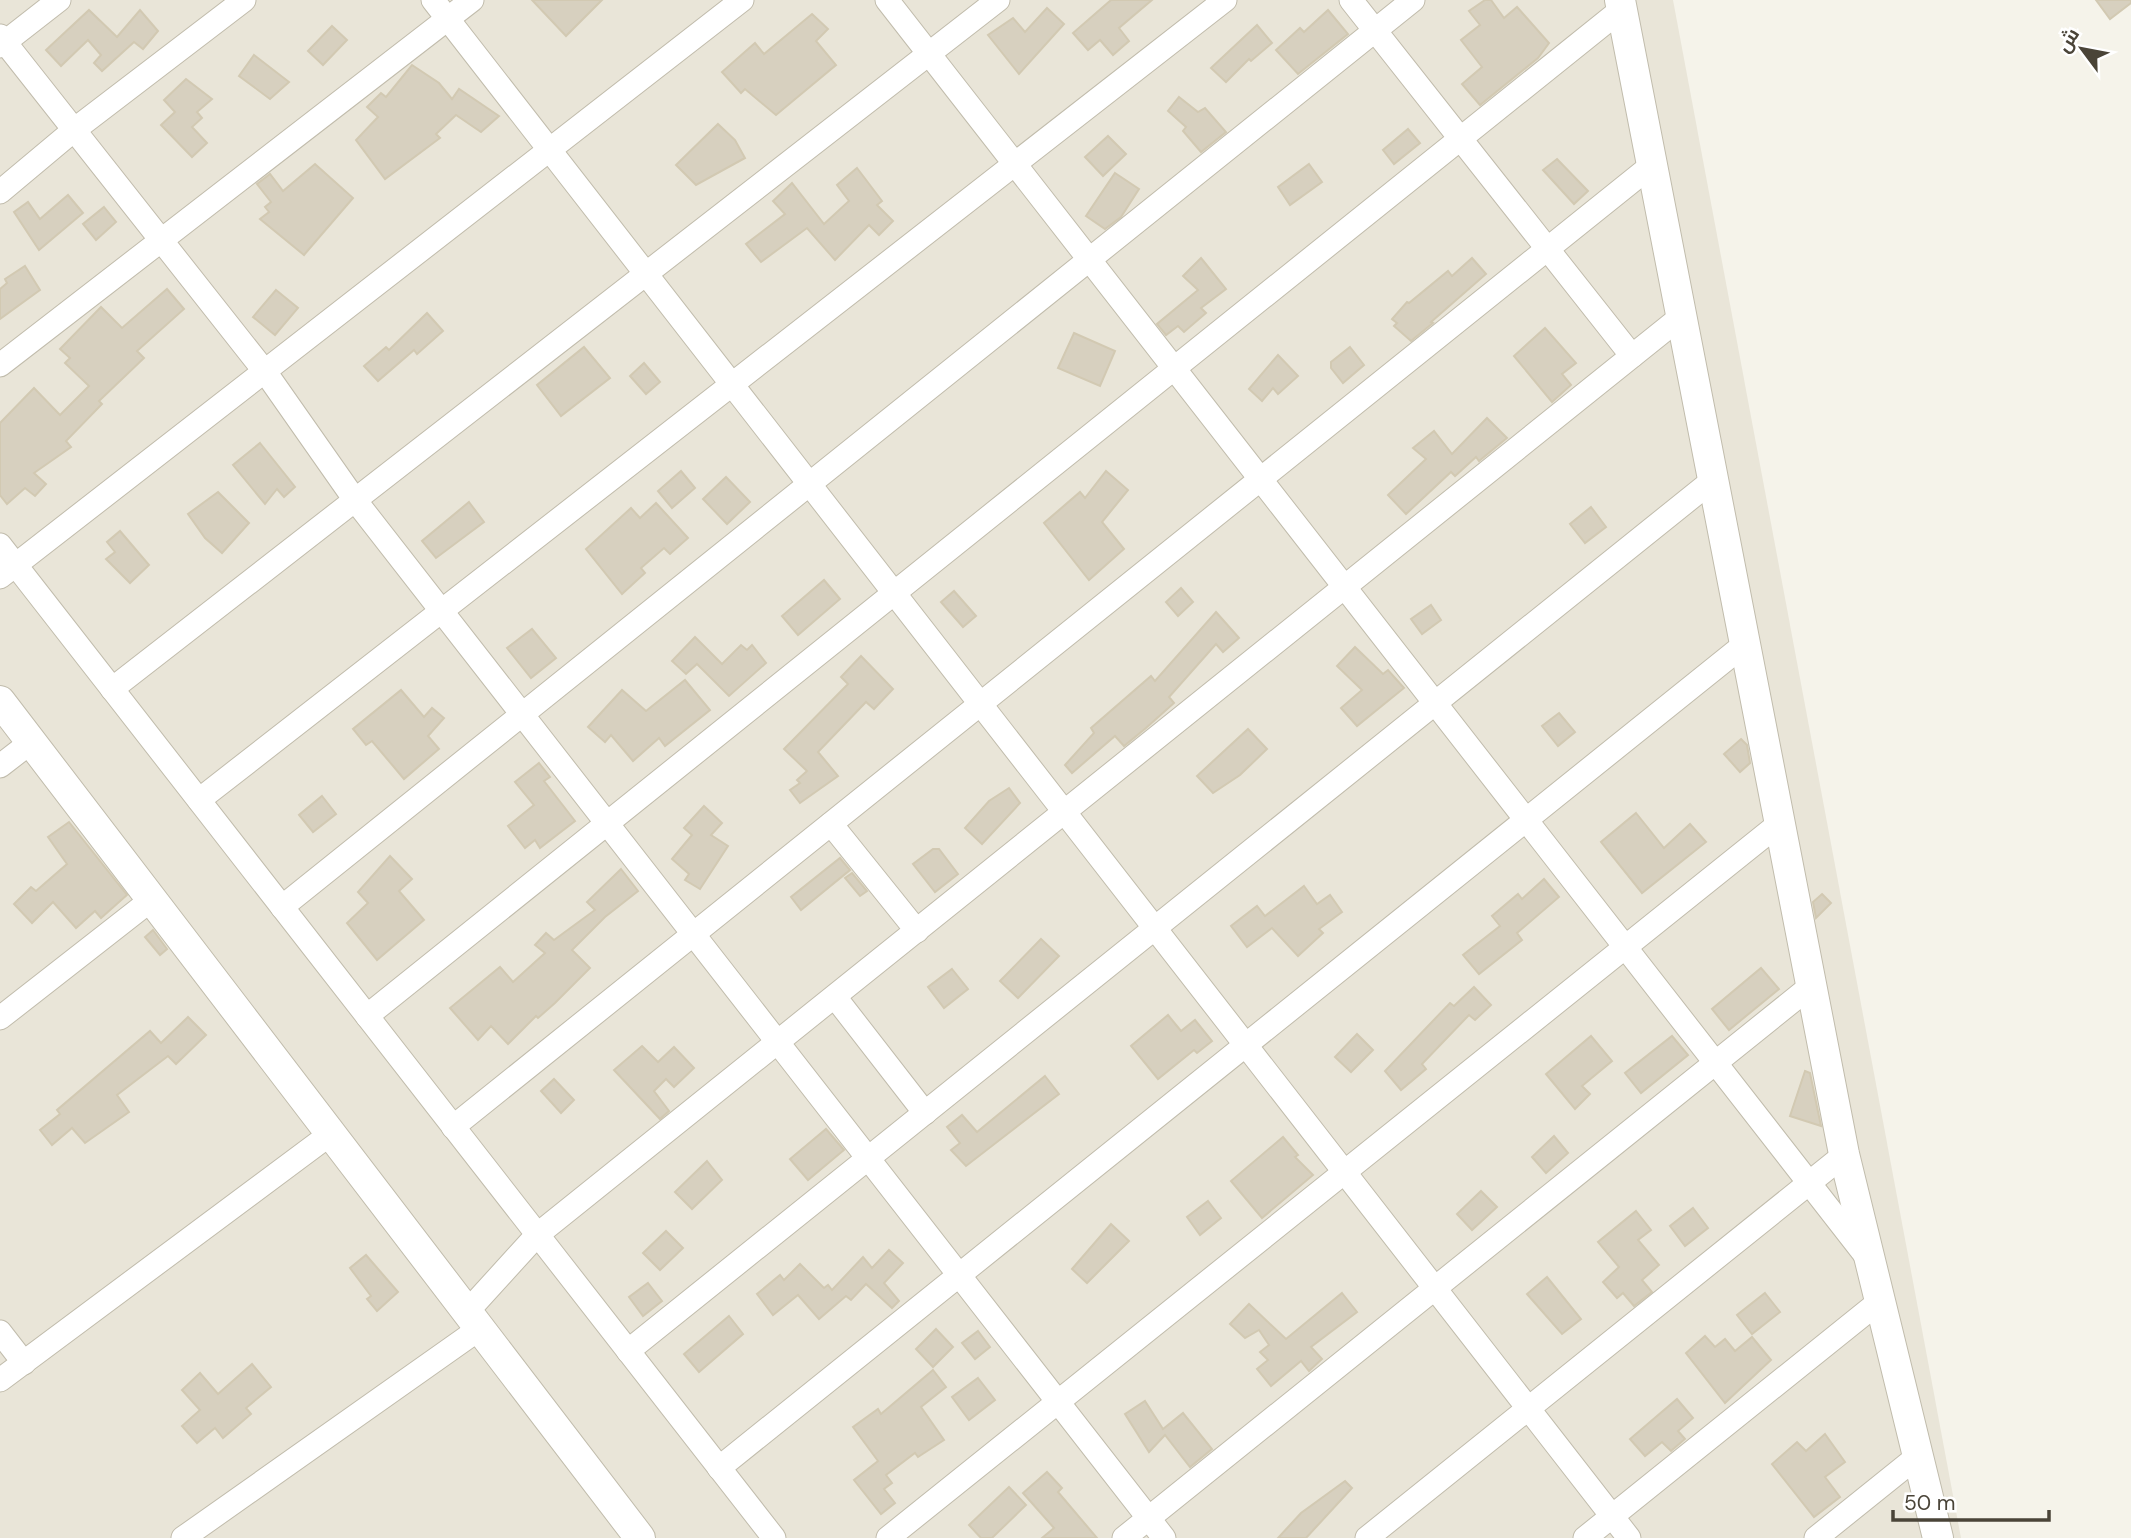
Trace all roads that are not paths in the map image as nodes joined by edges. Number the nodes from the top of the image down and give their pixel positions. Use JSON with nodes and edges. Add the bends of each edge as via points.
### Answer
{"nodes":[{"id":1,"x":59,"y":0,"type":"edge"},
{"id":2,"x":244,"y":0,"type":"edge"},
{"id":3,"x":433,"y":0,"type":"edge"},
{"id":4,"x":472,"y":0,"type":"edge"},
{"id":5,"x":742,"y":0,"type":"edge"},
{"id":6,"x":887,"y":0,"type":"edge"},
{"id":7,"x":998,"y":0,"type":"edge"},
{"id":8,"x":1226,"y":0,"type":"edge"},
{"id":9,"x":1351,"y":0,"type":"edge"},
{"id":10,"x":1413,"y":0,"type":"edge"},
{"id":11,"x":1621,"y":5,"type":"edge"},
{"id":12,"x":448,"y":19,"type":"junction"},
{"id":13,"x":1375,"y":30,"type":"junction"},
{"id":14,"x":2,"y":41,"type":"edge"},
{"id":15,"x":929,"y":54,"type":"junction"},
{"id":16,"x":74,"y":130,"type":"junction"},
{"id":17,"x":1460,"y":139,"type":"junction"},
{"id":18,"x":550,"y":150,"type":"junction"},
{"id":19,"x":1015,"y":164,"type":"junction"},
{"id":20,"x":1652,"y":165,"type":"junction"},
{"id":21,"x":0,"y":192,"type":"edge"},
{"id":22,"x":161,"y":240,"type":"junction"},
{"id":23,"x":1547,"y":250,"type":"junction"},
{"id":24,"x":1090,"y":260,"type":"junction"},
{"id":25,"x":644,"y":275,"type":"junction"},
{"id":26,"x":1682,"y":316,"type":"junction"},
{"id":27,"x":1632,"y":356,"type":"junction"},
{"id":28,"x":0,"y":365,"type":"edge"},
{"id":29,"x":1175,"y":369,"type":"junction"},
{"id":30,"x":266,"y":373,"type":"junction"},
{"id":31,"x":730,"y":386,"type":"junction"},
{"id":32,"x":1261,"y":479,"type":"junction"},
{"id":33,"x":1713,"y":480,"type":"junction"},
{"id":34,"x":808,"y":485,"type":"junction"},
{"id":35,"x":355,"y":500,"type":"junction"},
{"id":36,"x":0,"y":545,"type":"edge"},
{"id":37,"x":8,"y":571,"type":"edge"},
{"id":38,"x":1345,"y":587,"type":"junction"},
{"id":39,"x":893,"y":595,"type":"junction"},
{"id":40,"x":441,"y":611,"type":"junction"},
{"id":41,"x":1745,"y":644,"type":"junction"},
{"id":42,"x":112,"y":689,"type":"junction"},
{"id":43,"x":0,"y":701,"type":"edge"},
{"id":44,"x":1435,"y":703,"type":"junction"},
{"id":45,"x":980,"y":705,"type":"junction"},
{"id":46,"x":523,"y":715,"type":"junction"},
{"id":47,"x":31,"y":743,"type":"junction"},
{"id":48,"x":0,"y":766,"type":"edge"},
{"id":49,"x":198,"y":800,"type":"junction"},
{"id":50,"x":1064,"y":813,"type":"junction"},
{"id":51,"x":1526,"y":820,"type":"junction"},
{"id":52,"x":1780,"y":823,"type":"junction"},
{"id":53,"x":608,"y":824,"type":"junction"},
{"id":54,"x":831,"y":824,"type":"junction"},
{"id":55,"x":151,"y":900,"type":"junction"},
{"id":56,"x":282,"y":907,"type":"junction"},
{"id":57,"x":1154,"y":929,"type":"junction"},
{"id":58,"x":917,"y":931,"type":"junction"},
{"id":59,"x":694,"y":935,"type":"junction"},
{"id":60,"x":1625,"y":947,"type":"junction"},
{"id":61,"x":1811,"y":986,"type":"junction"},
{"id":62,"x":835,"y":997,"type":"junction"},
{"id":63,"x":367,"y":1016,"type":"junction"},
{"id":64,"x":0,"y":1018,"type":"edge"},
{"id":65,"x":778,"y":1042,"type":"junction"},
{"id":66,"x":1245,"y":1046,"type":"junction"},
{"id":67,"x":1716,"y":1063,"type":"junction"},
{"id":68,"x":925,"y":1112,"type":"junction"},
{"id":69,"x":453,"y":1127,"type":"junction"},
{"id":70,"x":329,"y":1135,"type":"junction"},
{"id":71,"x":1844,"y":1155,"type":"junction"},
{"id":72,"x":868,"y":1159,"type":"junction"},
{"id":73,"x":1344,"y":1173,"type":"junction"},
{"id":74,"x":1809,"y":1183,"type":"junction"},
{"id":75,"x":537,"y":1235,"type":"junction"},
{"id":76,"x":1870,"y":1261,"type":"junction"},
{"id":77,"x":959,"y":1275,"type":"junction"},
{"id":78,"x":1434,"y":1289,"type":"junction"},
{"id":79,"x":1880,"y":1301,"type":"junction"},
{"id":80,"x":472,"y":1321,"type":"junction"},
{"id":81,"x":0,"y":1332,"type":"edge"},
{"id":82,"x":628,"y":1351,"type":"junction"},
{"id":83,"x":24,"y":1363,"type":"junction"},
{"id":84,"x":0,"y":1380,"type":"edge"},
{"id":85,"x":1058,"y":1402,"type":"junction"},
{"id":86,"x":1528,"y":1409,"type":"junction"},
{"id":87,"x":1918,"y":1456,"type":"junction"},
{"id":88,"x":719,"y":1468,"type":"junction"},
{"id":89,"x":1612,"y":1517,"type":"junction"},
{"id":90,"x":1148,"y":1518,"type":"junction"},
{"id":91,"x":183,"y":1538,"type":"edge"},
{"id":92,"x":640,"y":1538,"type":"edge"},
{"id":93,"x":774,"y":1538,"type":"edge"},
{"id":94,"x":888,"y":1538,"type":"edge"},
{"id":95,"x":1124,"y":1538,"type":"edge"},
{"id":96,"x":1164,"y":1538,"type":"edge"},
{"id":97,"x":1367,"y":1538,"type":"edge"},
{"id":98,"x":1585,"y":1538,"type":"edge"},
{"id":99,"x":1629,"y":1538,"type":"edge"},
{"id":100,"x":1816,"y":1538,"type":"edge"},
{"id":101,"x":1938,"y":1538,"type":"edge"}],
"edges":[{"from":1,"to":14,"type":"street"},
{"from":2,"to":16,"type":"street"},
{"from":3,"to":12,"type":"street"},
{"from":4,"to":12,"type":"street"},
{"from":5,"to":18,"type":"street"},
{"from":6,"to":15,"type":"street"},
{"from":7,"to":15,"type":"street"},
{"from":8,"to":19,"type":"street"},
{"from":9,"to":13,"type":"street"},
{"from":10,"to":13,"type":"street"},
{"from":11,"to":17,"type":"street"},
{"from":11,"to":20,"type":"street"},
{"from":12,"to":18,"type":"street"},
{"from":12,"to":22,"type":"street"},
{"from":13,"to":17,"type":"street"},
{"from":13,"to":24,"type":"street"},
{"from":14,"to":16,"type":"street"},
{"from":15,"to":19,"type":"street"},
{"from":15,"to":25,"type":"street"},
{"from":16,"to":21,"type":"street"},
{"from":16,"to":22,"type":"street"},
{"from":17,"to":23,"type":"street"},
{"from":17,"to":29,"type":"street"},
{"from":18,"to":25,"type":"street"},
{"from":18,"to":30,"type":"street"},
{"from":19,"to":24,"type":"street"},
{"from":19,"to":31,"type":"street"},
{"from":20,"to":23,"type":"street"},
{"from":20,"to":26,"type":"street"},
{"from":22,"to":28,"type":"street"},
{"from":22,"to":30,"type":"street"},
{"from":23,"to":27,"type":"street"},
{"from":23,"to":32,"type":"street"},
{"from":24,"to":29,"type":"street"},
{"from":24,"to":34,"type":"street"},
{"from":25,"to":31,"type":"street"},
{"from":25,"to":35,"type":"street"},
{"from":26,"to":27,"type":"street"},
{"from":26,"to":33,"type":"street"},
{"from":27,"to":38,"type":"street"},
{"from":29,"to":32,"type":"street"},
{"from":29,"to":39,"type":"street"},
{"from":30,"to":35,"type":"street"},
{"from":30,"to":37,"type":"street"},
{"from":31,"to":34,"type":"street"},
{"from":31,"to":40,"type":"street"},
{"from":32,"to":38,"type":"street"},
{"from":32,"to":45,"type":"street"},
{"from":33,"to":41,"type":"street"},
{"from":33,"to":44,"type":"street"},
{"from":34,"to":39,"type":"street"},
{"from":34,"to":46,"type":"street"},
{"from":35,"to":40,"type":"street"},
{"from":35,"to":42,"type":"street"},
{"from":36,"to":37,"type":"street"},
{"from":37,"to":42,"type":"street"},
{"from":38,"to":44,"type":"street"},
{"from":38,"to":50,"type":"street"},
{"from":39,"to":45,"type":"street"},
{"from":39,"to":53,"type":"street"},
{"from":40,"to":46,"type":"street"},
{"from":40,"to":49,"type":"street"},
{"from":41,"to":51,"type":"street"},
{"from":41,"to":52,"type":"street"},
{"from":42,"to":49,"type":"street"},
{"from":43,"to":47,"type":"street"},
{"from":44,"to":51,"type":"street"},
{"from":44,"to":57,"type":"street"},
{"from":45,"to":50,"type":"street"},
{"from":45,"to":54,"type":"street"},
{"from":46,"to":53,"type":"street"},
{"from":46,"to":56,"type":"street"},
{"from":47,"to":48,"type":"street"},
{"from":47,"to":55,"type":"street"},
{"from":49,"to":56,"type":"street"},
{"from":50,"to":57,"type":"street"},
{"from":50,"to":58,"type":"street"},
{"from":51,"to":60,"type":"street"},
{"from":51,"to":66,"type":"street"},
{"from":52,"to":60,"type":"street"},
{"from":52,"to":61,"type":"street"},
{"from":53,"to":59,"type":"street"},
{"from":53,"to":63,"type":"street"},
{"from":54,"to":58,"type":"street"},
{"from":54,"to":59,"type":"street"},
{"from":55,"to":64,"type":"street"},
{"from":55,"to":70,"type":"street"},
{"from":56,"to":63,"type":"street"},
{"from":57,"to":66,"type":"street"},
{"from":57,"to":68,"type":"street"},
{"from":58,"to":62,"type":"street"},
{"from":59,"to":65,"type":"street"},
{"from":59,"to":69,"type":"street"},
{"from":60,"to":67,"type":"street"},
{"from":60,"to":73,"type":"street"},
{"from":61,"to":67,"type":"street"},
{"from":61,"to":71,"type":"street"},
{"from":62,"to":65,"type":"street"},
{"from":62,"to":68,"type":"street"},
{"from":63,"to":69,"type":"street"},
{"from":65,"to":72,"type":"street"},
{"from":65,"to":75,"type":"street"},
{"from":66,"to":73,"type":"street"},
{"from":66,"to":77,"type":"street"},
{"from":67,"to":74,"type":"street"},
{"from":67,"to":78,"type":"street"},
{"from":68,"to":72,"type":"street"},
{"from":69,"to":75,"type":"street"},
{"from":70,"to":80,"type":"street"},
{"from":70,"to":83,"type":"street"},
{"from":71,"to":74,"type":"street"},
{"from":71,"to":76,"type":"street"},
{"from":72,"to":77,"type":"street"},
{"from":72,"to":82,"type":"street"},
{"from":73,"to":78,"type":"street"},
{"from":73,"to":85,"type":"street"},
{"from":74,"to":76,"type":"street"},
{"from":74,"to":86,"type":"street"},
{"from":75,"to":80,"type":"street"},
{"from":75,"to":82,"type":"street"},
{"from":76,"to":79,"type":"street"},
{"from":77,"to":85,"type":"street"},
{"from":77,"to":88,"type":"street"},
{"from":78,"to":86,"type":"street"},
{"from":78,"to":90,"type":"street"},
{"from":79,"to":87,"type":"street"},
{"from":79,"to":89,"type":"street"},
{"from":80,"to":91,"type":"street"},
{"from":80,"to":92,"type":"street"},
{"from":81,"to":83,"type":"street"},
{"from":82,"to":88,"type":"street"},
{"from":83,"to":84,"type":"street"},
{"from":85,"to":90,"type":"street"},
{"from":85,"to":94,"type":"street"},
{"from":86,"to":89,"type":"street"},
{"from":86,"to":97,"type":"street"},
{"from":87,"to":100,"type":"street"},
{"from":87,"to":101,"type":"street"},
{"from":88,"to":93,"type":"street"},
{"from":89,"to":98,"type":"street"},
{"from":89,"to":99,"type":"street"},
{"from":90,"to":95,"type":"street"},
{"from":90,"to":96,"type":"street"}]}
